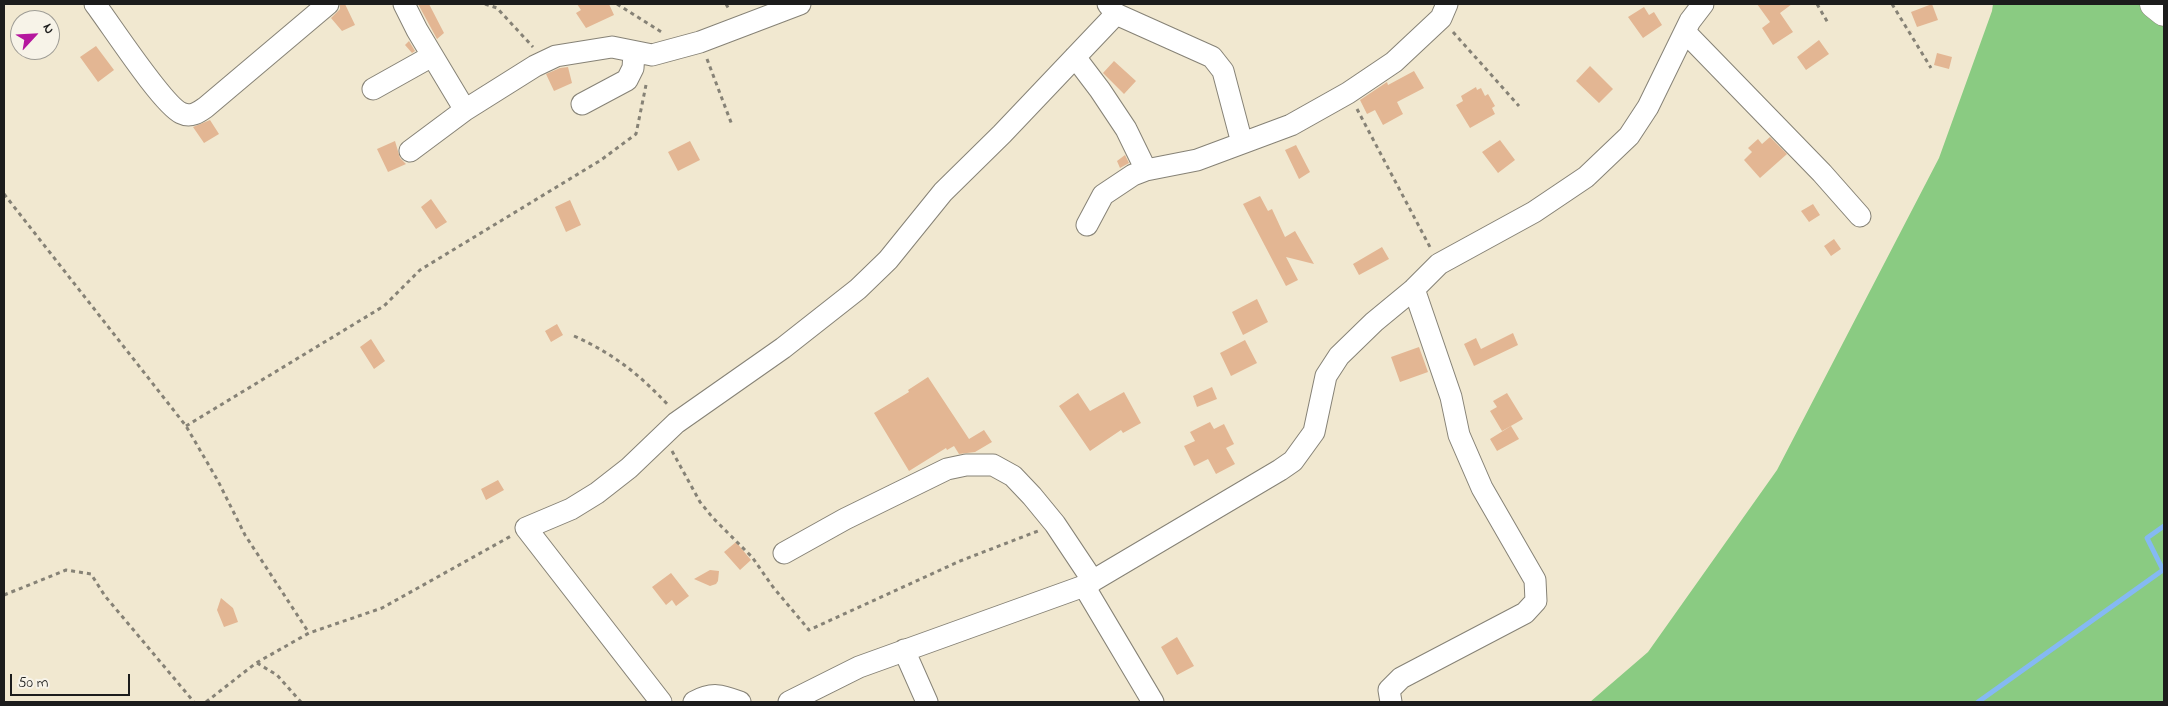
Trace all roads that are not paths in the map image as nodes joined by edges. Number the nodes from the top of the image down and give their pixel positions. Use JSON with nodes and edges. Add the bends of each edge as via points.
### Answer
{"nodes":[{"id":1,"x":95,"y":4,"type":"edge"},
{"id":2,"x":328,"y":4,"type":"edge"},
{"id":3,"x":404,"y":4,"type":"edge"},
{"id":4,"x":800,"y":4,"type":"edge"},
{"id":5,"x":1703,"y":4,"type":"edge"},
{"id":6,"x":2154,"y":4,"type":"edge"},
{"id":7,"x":1112,"y":9,"type":"edge"},
{"id":8,"x":1444,"y":11,"type":"edge"},
{"id":9,"x":2164,"y":12,"type":"edge"},
{"id":10,"x":1685,"y":32,"type":"junction"},
{"id":11,"x":643,"y":54,"type":"junction"},
{"id":12,"x":432,"y":56,"type":"junction"},
{"id":13,"x":1075,"y":57,"type":"junction"},
{"id":14,"x":373,"y":89,"type":"dead end"},
{"id":15,"x":582,"y":104,"type":"dead end"},
{"id":16,"x":465,"y":110,"type":"junction"},
{"id":17,"x":1242,"y":143,"type":"junction"},
{"id":18,"x":410,"y":150,"type":"dead end"},
{"id":19,"x":1146,"y":170,"type":"junction"},
{"id":20,"x":1860,"y":216,"type":"dead end"},
{"id":21,"x":1087,"y":225,"type":"dead end"},
{"id":22,"x":1414,"y":288,"type":"junction"},
{"id":23,"x":784,"y":553,"type":"dead end"},
{"id":24,"x":1088,"y":584,"type":"junction"},
{"id":25,"x":904,"y":650,"type":"junction"},
{"id":26,"x":661,"y":702,"type":"edge"},
{"id":27,"x":694,"y":702,"type":"edge"},
{"id":28,"x":740,"y":702,"type":"edge"},
{"id":29,"x":788,"y":702,"type":"edge"},
{"id":30,"x":927,"y":702,"type":"edge"},
{"id":31,"x":1153,"y":702,"type":"edge"},
{"id":32,"x":1391,"y":702,"type":"edge"}],
"edges":[{"from":1,"to":2,"type":"street","via":[[163,97],[182,114],[194,114]]},
{"from":3,"to":12,"type":"street"},
{"from":4,"to":11,"type":"street","via":[[693,44]]},
{"from":5,"to":10,"type":"street"},
{"from":6,"to":9,"type":"main road"},
{"from":7,"to":13,"type":"street"},
{"from":7,"to":17,"type":"street","via":[[1212,57],[1223,71]]},
{"from":8,"to":17,"type":"street","via":[[1394,62],[1291,125]]},
{"from":10,"to":20,"type":"street"},
{"from":10,"to":22,"type":"street","via":[[1648,107],[1629,136],[1586,177],[1534,212],[1439,264]]},
{"from":11,"to":15,"type":"street","via":[[627,80]]},
{"from":11,"to":16,"type":"street","via":[[604,47],[556,56]]},
{"from":12,"to":14,"type":"street"},
{"from":12,"to":16,"type":"street"},
{"from":13,"to":19,"type":"street","via":[[1126,128]]},
{"from":13,"to":26,"type":"street","via":[[943,192],[888,260],[858,289],[783,348],[682,419],[597,493],[526,528]]},
{"from":16,"to":18,"type":"street"},
{"from":17,"to":19,"type":"street","via":[[1197,160]]},
{"from":19,"to":21,"type":"street","via":[[1102,195]]},
{"from":22,"to":24,"type":"street","via":[[1339,356],[1326,376],[1314,432],[1293,461]]},
{"from":22,"to":32,"type":"street","via":[[1451,397],[1462,443],[1482,488],[1536,580],[1536,601],[1525,613],[1401,678],[1389,690]]},
{"from":23,"to":24,"type":"street","via":[[938,473],[966,465],[993,465],[1014,476],[1055,524]]},
{"from":24,"to":25,"type":"street"},
{"from":24,"to":31,"type":"street"},
{"from":25,"to":29,"type":"street","via":[[859,667]]},
{"from":25,"to":30,"type":"street"},
{"from":27,"to":28,"type":"street","via":[[710,695]]}]}
